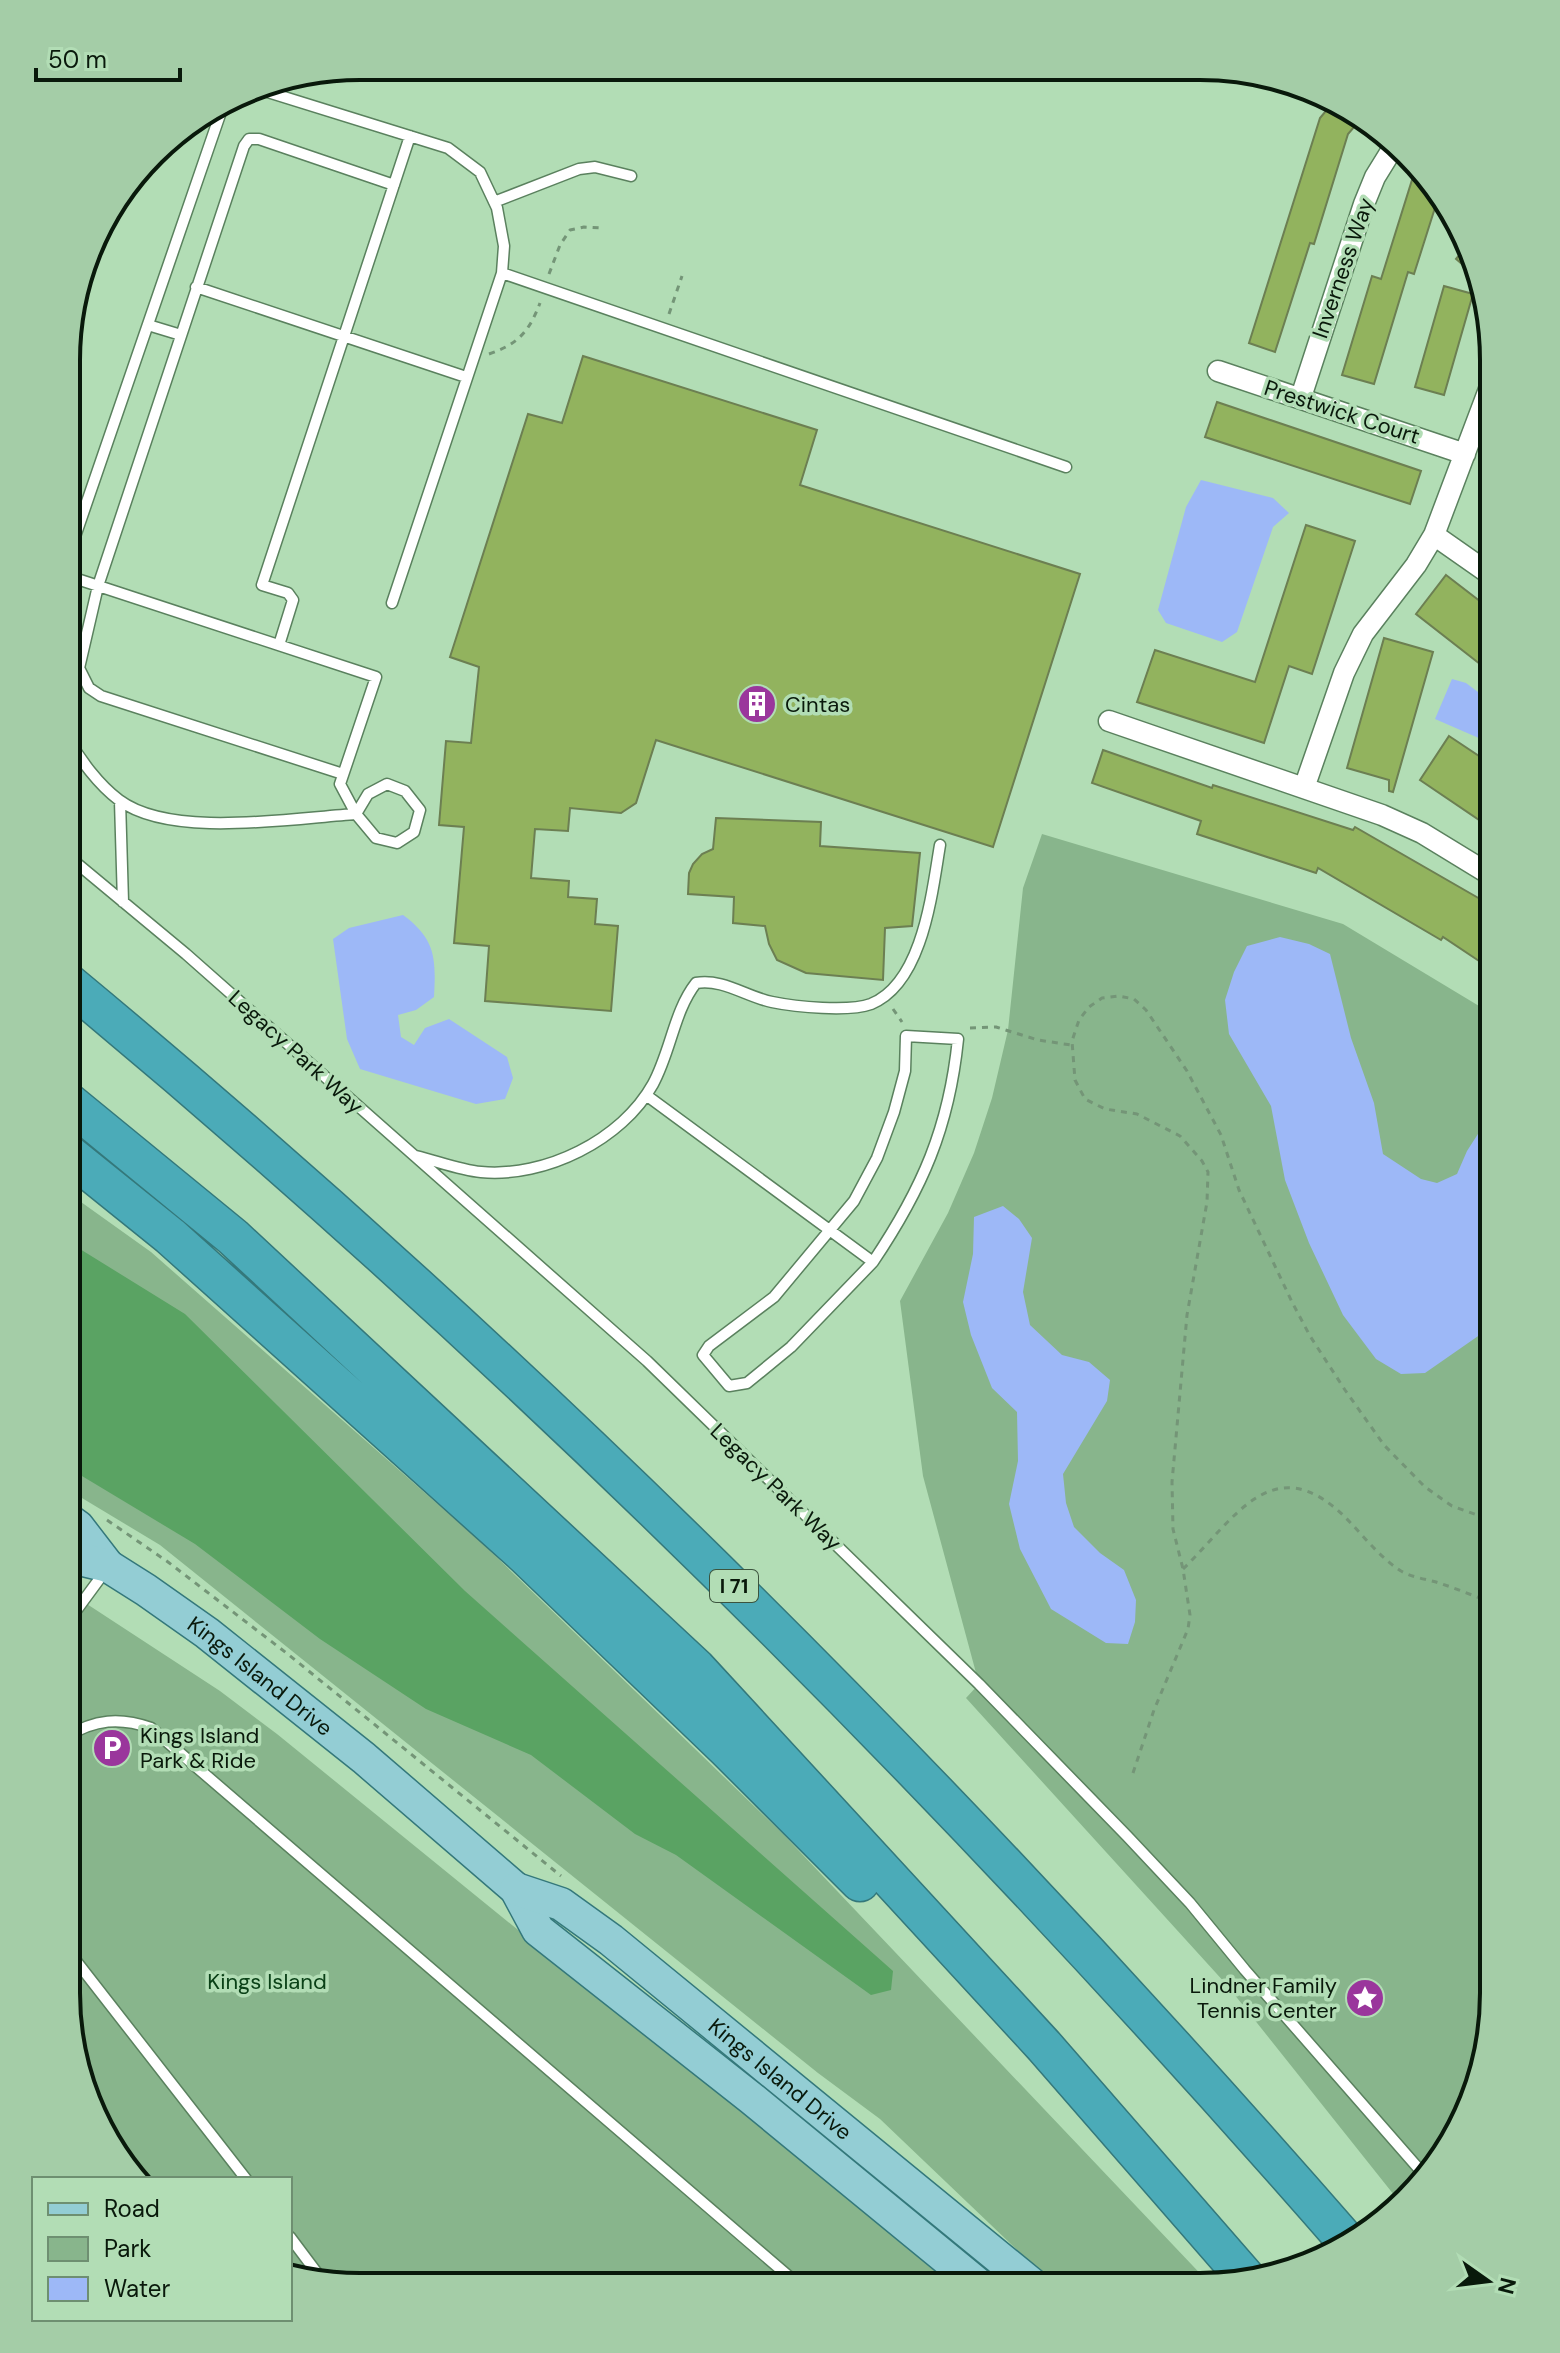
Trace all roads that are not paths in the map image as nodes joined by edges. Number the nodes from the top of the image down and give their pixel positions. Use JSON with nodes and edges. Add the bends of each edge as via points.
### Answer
{"nodes":[{"id":1,"x":274,"y":94,"type":"edge"},
{"id":2,"x":219,"y":119,"type":"edge"},
{"id":3,"x":410,"y":136,"type":"junction"},
{"id":4,"x":1389,"y":154,"type":"edge"},
{"id":5,"x":631,"y":176,"type":"dead end"},
{"id":6,"x":394,"y":185,"type":"junction"},
{"id":7,"x":494,"y":202,"type":"junction"},
{"id":8,"x":502,"y":273,"type":"junction"},
{"id":9,"x":196,"y":287,"type":"junction"},
{"id":10,"x":148,"y":325,"type":"junction"},
{"id":11,"x":181,"y":335,"type":"junction"},
{"id":12,"x":344,"y":336,"type":"junction"},
{"id":13,"x":1218,"y":371,"type":"dead end"},
{"id":14,"x":466,"y":377,"type":"junction"},
{"id":15,"x":1301,"y":397,"type":"junction"},
{"id":16,"x":1480,"y":414,"type":"edge"},
{"id":17,"x":1465,"y":454,"type":"junction"},
{"id":18,"x":1066,"y":467,"type":"dead end"},
{"id":19,"x":80,"y":522,"type":"edge"},
{"id":20,"x":1434,"y":535,"type":"junction"},
{"id":21,"x":1480,"y":567,"type":"edge"},
{"id":22,"x":80,"y":580,"type":"edge"},
{"id":23,"x":98,"y":586,"type":"junction"},
{"id":24,"x":392,"y":603,"type":"dead end"},
{"id":25,"x":279,"y":645,"type":"junction"},
{"id":26,"x":80,"y":664,"type":"edge"},
{"id":27,"x":80,"y":670,"type":"edge"},
{"id":28,"x":1109,"y":721,"type":"dead end"},
{"id":29,"x":80,"y":757,"type":"edge"},
{"id":30,"x":343,"y":774,"type":"junction"},
{"id":31,"x":1304,"y":788,"type":"junction"},
{"id":32,"x":120,"y":801,"type":"junction"},
{"id":33,"x":356,"y":814,"type":"junction"},
{"id":34,"x":940,"y":845,"type":"dead end"},
{"id":35,"x":80,"y":866,"type":"edge"},
{"id":36,"x":1480,"y":868,"type":"edge"},
{"id":37,"x":123,"y":902,"type":"junction"},
{"id":38,"x":80,"y":993,"type":"edge"},
{"id":39,"x":646,"y":1095,"type":"junction"},
{"id":40,"x":80,"y":1112,"type":"edge"},
{"id":41,"x":414,"y":1156,"type":"junction"},
{"id":42,"x":80,"y":1163,"type":"edge"},
{"id":43,"x":80,"y":1186,"type":"edge"},
{"id":44,"x":829,"y":1230,"type":"junction"},
{"id":45,"x":170,"y":1236,"type":"junction"},
{"id":46,"x":873,"y":1262,"type":"junction"},
{"id":47,"x":80,"y":1530,"type":"edge"},
{"id":48,"x":80,"y":1559,"type":"edge"},
{"id":49,"x":108,"y":1566,"type":"junction"},
{"id":50,"x":80,"y":1605,"type":"edge"},
{"id":51,"x":80,"y":1729,"type":"edge"},
{"id":52,"x":516,"y":1889,"type":"junction"},
{"id":53,"x":80,"y":1966,"type":"edge"},
{"id":54,"x":984,"y":1981,"type":"junction"},
{"id":55,"x":1418,"y":2168,"type":"edge"},
{"id":56,"x":244,"y":2177,"type":"edge"},
{"id":57,"x":1341,"y":2235,"type":"edge"},
{"id":58,"x":292,"y":2240,"type":"edge"},
{"id":59,"x":314,"y":2269,"type":"edge"},
{"id":60,"x":1240,"y":2271,"type":"edge"},
{"id":61,"x":785,"y":2273,"type":"edge"},
{"id":62,"x":964,"y":2273,"type":"edge"},
{"id":63,"x":1018,"y":2273,"type":"edge"}],
"edges":[{"from":1,"to":3,"type":"lane"},
{"from":2,"to":10,"type":"lane"},
{"from":3,"to":6,"type":"lane"},
{"from":3,"to":7,"type":"lane","via":[[448,148],[480,172]]},
{"from":4,"to":15,"type":"street","name":"Inverness Way","via":[[1364,204]]},
{"from":5,"to":7,"type":"lane","via":[[595,167],[579,169]]},
{"from":6,"to":9,"type":"lane","via":[[249,139]]},
{"from":6,"to":12,"type":"lane"},
{"from":7,"to":8,"type":"lane","via":[[504,246]]},
{"from":8,"to":14,"type":"lane"},
{"from":8,"to":18,"type":"lane"},
{"from":9,"to":11,"type":"lane"},
{"from":9,"to":12,"type":"lane"},
{"from":10,"to":11,"type":"lane"},
{"from":10,"to":19,"type":"lane"},
{"from":11,"to":23,"type":"lane"},
{"from":12,"to":14,"type":"lane"},
{"from":12,"to":25,"type":"lane","via":[[262,585],[288,593],[293,600]]},
{"from":13,"to":15,"type":"street","name":"Prestwick Court"},
{"from":14,"to":24,"type":"lane"},
{"from":15,"to":17,"type":"street","name":"Prestwick Court"},
{"from":16,"to":17,"type":"street"},
{"from":17,"to":20,"type":"street"},
{"from":20,"to":21,"type":"street"},
{"from":20,"to":31,"type":"street","via":[[1363,634]]},
{"from":22,"to":23,"type":"lane"},
{"from":23,"to":25,"type":"lane"},
{"from":23,"to":26,"type":"lane"},
{"from":25,"to":30,"type":"lane","via":[[376,677]]},
{"from":27,"to":30,"type":"lane","via":[[89,688],[101,696]]},
{"from":28,"to":31,"type":"street"},
{"from":29,"to":32,"type":"lane"},
{"from":30,"to":33,"type":"lane","via":[[340,784]]},
{"from":31,"to":36,"type":"street","via":[[1422,833]]},
{"from":32,"to":33,"type":"lane","via":[[197,824]]},
{"from":32,"to":37,"type":"lane"},
{"from":33,"to":33,"type":"lane","via":[[376,838],[397,843],[414,832],[420,810],[405,791],[387,784],[368,794]]},
{"from":34,"to":39,"type":"lane","via":[[928,918],[915,955],[879,1000],[858,1007],[796,1005],[707,981],[696,983],[684,998],[669,1050]]},
{"from":35,"to":37,"type":"lane","name":"Legacy Park Way"},
{"from":37,"to":41,"type":"lane","name":"Legacy Park Way"},
{"from":38,"to":57,"type":"highway","number":"I 71","via":[[308,1187],[677,1530],[1048,1908]]},
{"from":39,"to":41,"type":"lane","via":[[609,1134],[544,1165],[481,1172]]},
{"from":39,"to":44,"type":"lane"},
{"from":40,"to":54,"type":"highway","via":[[233,1237],[696,1668]]},
{"from":41,"to":55,"type":"lane","name":"Legacy Park Way","via":[[647,1361],[979,1684],[1190,1903]]},
{"from":42,"to":45,"type":"highway"},
{"from":43,"to":45,"type":"highway"},
{"from":44,"to":46,"type":"lane"},
{"from":44,"to":46,"type":"lane","via":[[774,1297],[703,1355],[729,1386],[747,1383],[791,1347]]},
{"from":44,"to":46,"type":"lane","via":[[854,1201],[877,1158],[905,1071],[906,1036],[958,1039],[942,1127],[923,1178]]},
{"from":45,"to":54,"type":"highway","via":[[525,1555],[919,1941]]},
{"from":47,"to":49,"type":"main road","name":"Kings Island Drive"},
{"from":48,"to":49,"type":"main road","name":"Kings Island Drive"},
{"from":49,"to":50,"type":"lane"},
{"from":49,"to":52,"type":"main road","name":"Kings Island Drive","via":[[207,1633]]},
{"from":51,"to":61,"type":"lane","via":[[107,1720],[151,1728]]},
{"from":52,"to":62,"type":"main road","name":"Kings Island Drive","via":[[538,1930]]},
{"from":52,"to":63,"type":"main road","name":"Kings Island Drive","via":[[561,1904],[611,1940]]},
{"from":53,"to":56,"type":"lane"},
{"from":54,"to":60,"type":"highway"},
{"from":58,"to":59,"type":"lane"}]}
